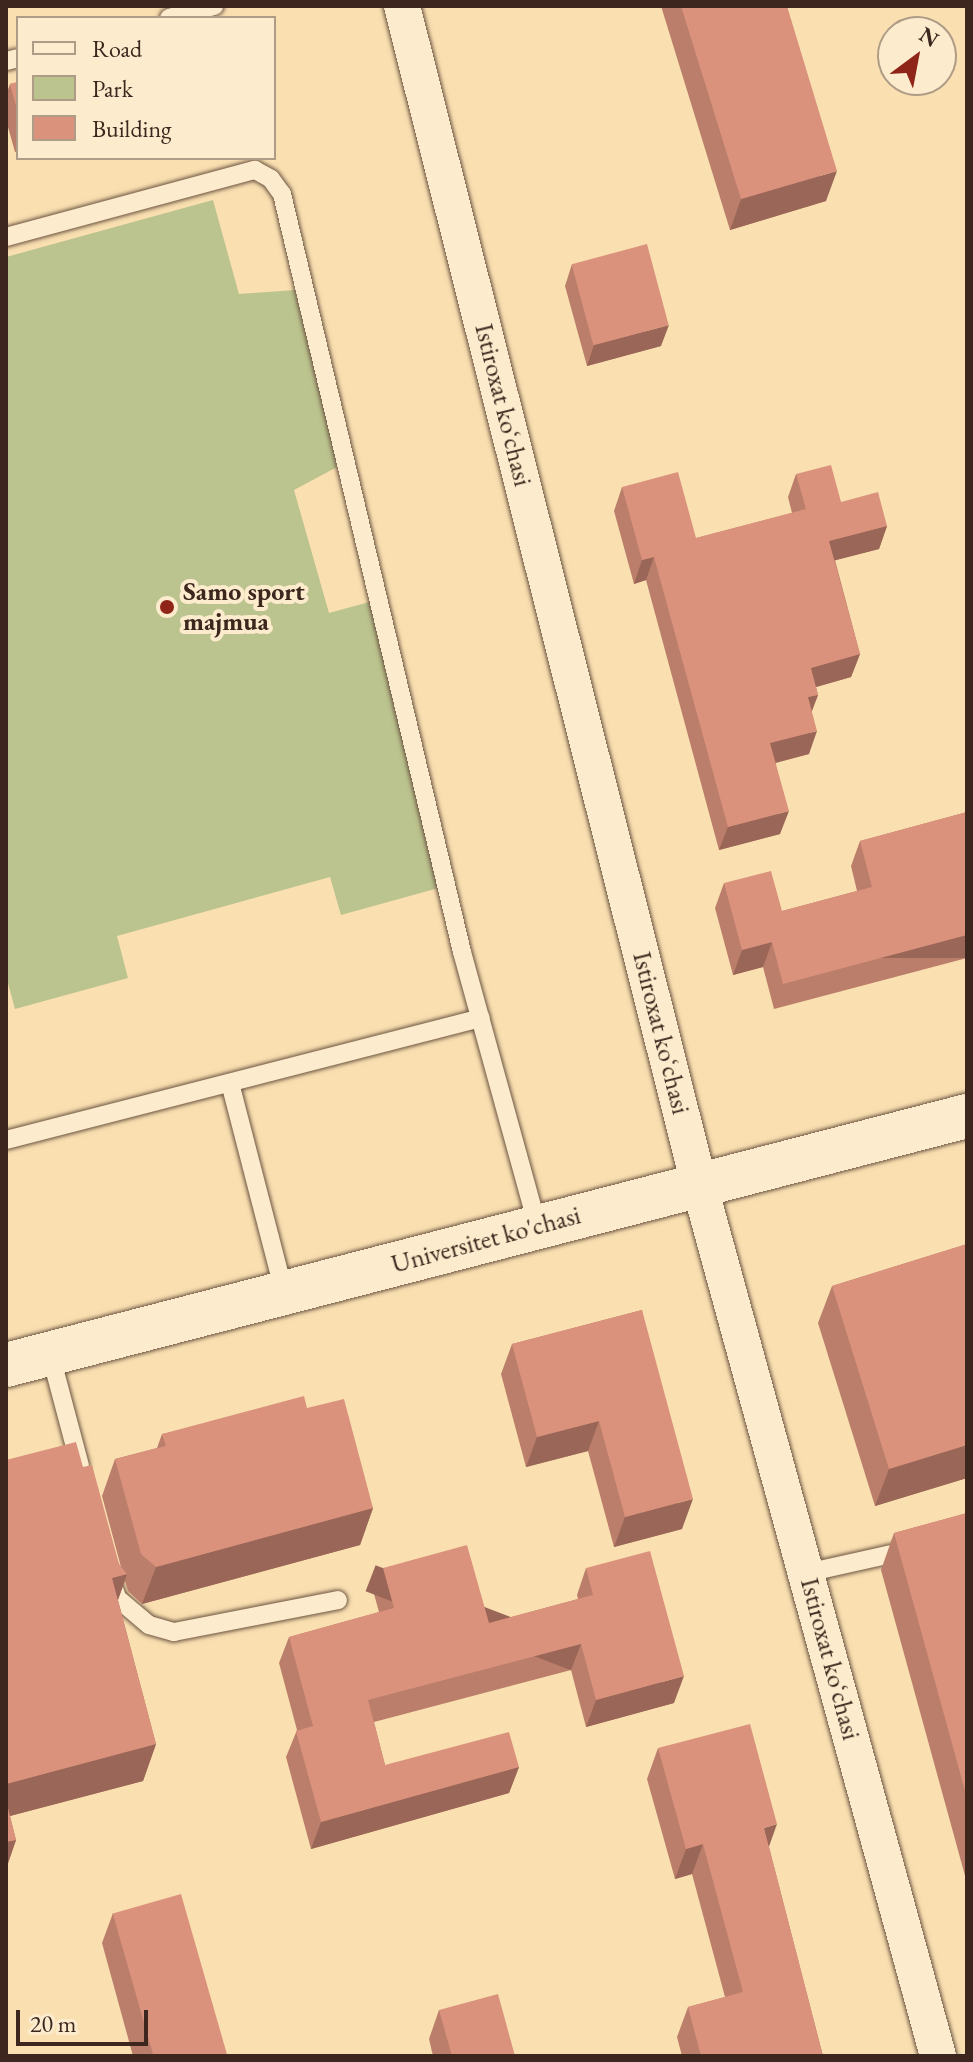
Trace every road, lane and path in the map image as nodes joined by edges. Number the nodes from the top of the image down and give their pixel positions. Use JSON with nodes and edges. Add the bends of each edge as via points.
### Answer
{"nodes":[{"id":1,"x":214,"y":6,"type":"edge"},
{"id":2,"x":402,"y":6,"type":"edge"},
{"id":3,"x":176,"y":16,"type":"edge"},
{"id":4,"x":6,"y":237,"type":"edge"},
{"id":5,"x":481,"y":1018,"type":"junction"},
{"id":6,"x":230,"y":1083,"type":"junction"},
{"id":7,"x":967,"y":1116,"type":"edge"},
{"id":8,"x":6,"y":1140,"type":"edge"},
{"id":9,"x":699,"y":1184,"type":"junction"},
{"id":10,"x":538,"y":1227,"type":"junction"},
{"id":11,"x":284,"y":1292,"type":"junction"},
{"id":12,"x":50,"y":1353,"type":"junction"},
{"id":13,"x":6,"y":1365,"type":"edge"},
{"id":14,"x":84,"y":1480,"type":"edge"},
{"id":15,"x":923,"y":1547,"type":"edge"},
{"id":16,"x":104,"y":1553,"type":"edge"},
{"id":17,"x":806,"y":1573,"type":"junction"},
{"id":18,"x":338,"y":1600,"type":"dead end"},
{"id":19,"x":938,"y":2056,"type":"edge"}],
"edges":[{"from":1,"to":3,"type":"lane"},
{"from":2,"to":9,"type":"street","name":"Istiroxat koʻchasi"},
{"from":4,"to":5,"type":"lane","via":[[255,170],[282,194]]},
{"from":5,"to":6,"type":"lane"},
{"from":5,"to":10,"type":"lane"},
{"from":6,"to":8,"type":"lane"},
{"from":6,"to":11,"type":"lane"},
{"from":7,"to":9,"type":"main road","name":"Universitet ko'chasi"},
{"from":9,"to":10,"type":"main road","name":"Universitet ko'chasi"},
{"from":9,"to":17,"type":"street","name":"Istiroxat koʻchasi"},
{"from":10,"to":11,"type":"main road","name":"Universitet ko'chasi"},
{"from":11,"to":12,"type":"main road","name":"Universitet ko'chasi"},
{"from":12,"to":13,"type":"main road","name":"Universitet ko'chasi"},
{"from":12,"to":14,"type":"lane"},
{"from":15,"to":17,"type":"lane"},
{"from":16,"to":18,"type":"lane","via":[[117,1598],[149,1625],[174,1632]]},
{"from":17,"to":19,"type":"street","name":"Istiroxat koʻchasi"}]}
